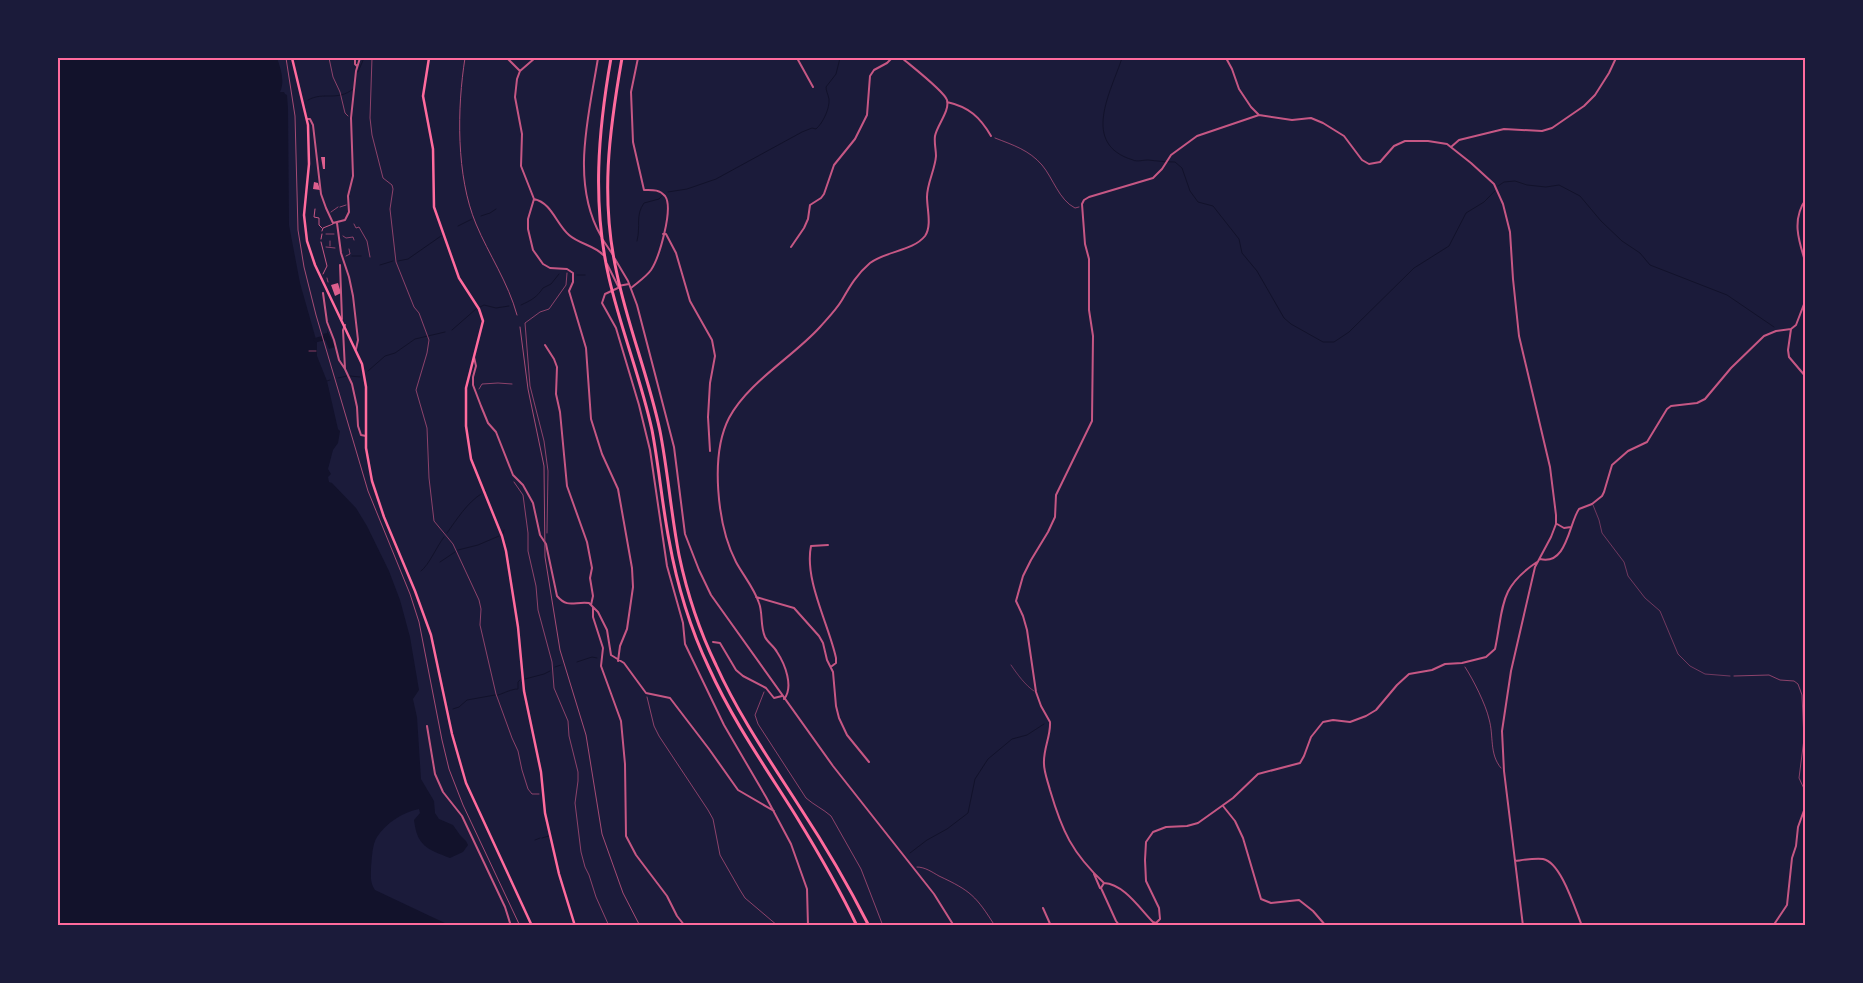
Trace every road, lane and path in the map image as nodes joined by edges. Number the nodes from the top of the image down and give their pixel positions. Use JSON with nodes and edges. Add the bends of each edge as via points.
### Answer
{"nodes":[{"id":1,"x":292,"y":58,"type":"edge"},
{"id":2,"x":329,"y":58,"type":"edge"},
{"id":3,"x":355,"y":58,"type":"edge"},
{"id":4,"x":360,"y":58,"type":"edge"},
{"id":5,"x":372,"y":58,"type":"edge"},
{"id":6,"x":429,"y":58,"type":"edge"},
{"id":7,"x":507,"y":58,"type":"edge"},
{"id":8,"x":535,"y":58,"type":"edge"},
{"id":9,"x":598,"y":58,"type":"edge"},
{"id":10,"x":611,"y":58,"type":"edge"},
{"id":11,"x":622,"y":58,"type":"edge"},
{"id":12,"x":638,"y":58,"type":"edge"},
{"id":13,"x":797,"y":58,"type":"edge"},
{"id":14,"x":892,"y":58,"type":"edge"},
{"id":15,"x":902,"y":58,"type":"edge"},
{"id":16,"x":1226,"y":58,"type":"edge"},
{"id":17,"x":1616,"y":58,"type":"edge"},
{"id":18,"x":357,"y":66,"type":"junction"},
{"id":19,"x":520,"y":71,"type":"junction"},
{"id":20,"x":813,"y":87,"type":"dead end"},
{"id":21,"x":947,"y":102,"type":"junction"},
{"id":22,"x":1260,"y":115,"type":"junction"},
{"id":23,"x":351,"y":118,"type":"junction"},
{"id":24,"x":307,"y":119,"type":"junction"},
{"id":25,"x":991,"y":136,"type":"joint"},
{"id":26,"x":1451,"y":147,"type":"junction"},
{"id":27,"x":534,"y":198,"type":"junction"},
{"id":28,"x":1806,"y":199,"type":"edge"},
{"id":29,"x":347,"y":205,"type":"dead end"},
{"id":30,"x":1082,"y":206,"type":"junction"},
{"id":31,"x":315,"y":208,"type":"dead end"},
{"id":32,"x":333,"y":211,"type":"dead end"},
{"id":33,"x":333,"y":223,"type":"junction"},
{"id":34,"x":337,"y":223,"type":"junction"},
{"id":35,"x":354,"y":224,"type":"dead end"},
{"id":36,"x":322,"y":234,"type":"dead end"},
{"id":37,"x":326,"y":234,"type":"dead end"},
{"id":38,"x":331,"y":234,"type":"junction"},
{"id":39,"x":338,"y":234,"type":"dead end"},
{"id":40,"x":663,"y":234,"type":"junction"},
{"id":41,"x":341,"y":236,"type":"dead end"},
{"id":42,"x":331,"y":237,"type":"dead end"},
{"id":43,"x":354,"y":240,"type":"dead end"},
{"id":44,"x":330,"y":241,"type":"dead end"},
{"id":45,"x":330,"y":247,"type":"junction"},
{"id":46,"x":791,"y":247,"type":"dead end"},
{"id":47,"x":322,"y":248,"type":"junction"},
{"id":48,"x":335,"y":248,"type":"dead end"},
{"id":49,"x":349,"y":249,"type":"dead end"},
{"id":50,"x":344,"y":256,"type":"dead end"},
{"id":51,"x":370,"y":257,"type":"dead end"},
{"id":52,"x":340,"y":264,"type":"dead end"},
{"id":53,"x":1806,"y":264,"type":"edge"},
{"id":54,"x":567,"y":269,"type":"junction"},
{"id":55,"x":323,"y":274,"type":"dead end"},
{"id":56,"x":327,"y":278,"type":"dead end"},
{"id":57,"x":328,"y":282,"type":"dead end"},
{"id":58,"x":629,"y":284,"type":"junction"},
{"id":59,"x":620,"y":287,"type":"junction"},
{"id":60,"x":631,"y":288,"type":"junction"},
{"id":61,"x":322,"y":293,"type":"dead end"},
{"id":62,"x":1806,"y":299,"type":"edge"},
{"id":63,"x":342,"y":319,"type":"junction"},
{"id":64,"x":345,"y":325,"type":"junction"},
{"id":65,"x":1791,"y":329,"type":"junction"},
{"id":66,"x":545,"y":345,"type":"dead end"},
{"id":67,"x":356,"y":349,"type":"junction"},
{"id":68,"x":309,"y":351,"type":"dead end"},
{"id":69,"x":316,"y":351,"type":"dead end"},
{"id":70,"x":474,"y":357,"type":"junction"},
{"id":71,"x":345,"y":369,"type":"junction"},
{"id":72,"x":1806,"y":377,"type":"edge"},
{"id":73,"x":512,"y":384,"type":"dead end"},
{"id":74,"x":476,"y":392,"type":"junction"},
{"id":75,"x":366,"y":436,"type":"junction"},
{"id":76,"x":710,"y":451,"type":"dead end"},
{"id":77,"x":515,"y":478,"type":"junction"},
{"id":78,"x":1592,"y":504,"type":"junction"},
{"id":79,"x":1556,"y":524,"type":"junction"},
{"id":80,"x":1571,"y":527,"type":"junction"},
{"id":81,"x":546,"y":533,"type":"dead end"},
{"id":82,"x":828,"y":545,"type":"dead end"},
{"id":83,"x":1539,"y":560,"type":"junction"},
{"id":84,"x":756,"y":597,"type":"junction"},
{"id":85,"x":592,"y":606,"type":"junction"},
{"id":86,"x":713,"y":642,"type":"dead end"},
{"id":87,"x":618,"y":661,"type":"junction"},
{"id":88,"x":1462,"y":663,"type":"junction"},
{"id":89,"x":1011,"y":665,"type":"dead end"},
{"id":90,"x":832,"y":666,"type":"junction"},
{"id":91,"x":1730,"y":676,"type":"joint"},
{"id":92,"x":766,"y":688,"type":"junction"},
{"id":93,"x":1036,"y":692,"type":"junction"},
{"id":94,"x":646,"y":693,"type":"junction"},
{"id":95,"x":783,"y":698,"type":"junction"},
{"id":96,"x":427,"y":726,"type":"dead end"},
{"id":97,"x":870,"y":762,"type":"dead end"},
{"id":98,"x":1504,"y":771,"type":"junction"},
{"id":99,"x":1806,"y":793,"type":"edge"},
{"id":100,"x":543,"y":794,"type":"junction"},
{"id":101,"x":1806,"y":805,"type":"edge"},
{"id":102,"x":1223,"y":806,"type":"junction"},
{"id":103,"x":774,"y":812,"type":"junction"},
{"id":104,"x":1515,"y":861,"type":"junction"},
{"id":105,"x":913,"y":869,"type":"junction"},
{"id":106,"x":1092,"y":872,"type":"junction"},
{"id":107,"x":1104,"y":882,"type":"junction"},
{"id":108,"x":1101,"y":888,"type":"junction"},
{"id":109,"x":1043,"y":908,"type":"dead end"},
{"id":110,"x":511,"y":926,"type":"edge"},
{"id":111,"x":532,"y":926,"type":"edge"},
{"id":112,"x":575,"y":926,"type":"edge"},
{"id":113,"x":609,"y":926,"type":"edge"},
{"id":114,"x":685,"y":926,"type":"edge"},
{"id":115,"x":778,"y":926,"type":"edge"},
{"id":116,"x":808,"y":926,"type":"edge"},
{"id":117,"x":857,"y":926,"type":"edge"},
{"id":118,"x":869,"y":926,"type":"edge"},
{"id":119,"x":883,"y":926,"type":"edge"},
{"id":120,"x":954,"y":926,"type":"edge"},
{"id":121,"x":995,"y":926,"type":"edge"},
{"id":122,"x":1051,"y":926,"type":"edge"},
{"id":123,"x":1120,"y":926,"type":"edge"},
{"id":124,"x":1326,"y":926,"type":"edge"},
{"id":125,"x":1523,"y":926,"type":"edge"},
{"id":126,"x":1582,"y":926,"type":"edge"},
{"id":127,"x":1773,"y":926,"type":"edge"}],
"edges":[{"from":1,"to":24,"type":"main road"},
{"from":2,"to":23,"type":"path","via":[[345,114]]},
{"from":3,"to":18,"type":"street"},
{"from":4,"to":18,"type":"street"},
{"from":5,"to":100,"type":"path","via":[[370,118],[383,178],[393,189],[390,208],[396,262],[429,340],[416,390],[428,428],[434,521],[453,544],[479,600],[480,625],[496,694],[519,752],[528,789],[532,794]]},
{"from":6,"to":70,"type":"main road","via":[[423,96],[433,149],[434,207],[459,278],[482,316]]},
{"from":7,"to":19,"type":"street"},
{"from":8,"to":19,"type":"street"},
{"from":9,"to":58,"type":"street","via":[[584,154],[586,192],[595,226]]},
{"from":10,"to":117,"type":"highway","via":[[599,146],[599,212],[605,259],[646,405],[682,599],[701,651],[723,697],[824,862]]},
{"from":11,"to":118,"type":"highway","via":[[608,153],[609,231],[622,297],[652,396],[690,598],[716,666],[752,731],[832,858]]},
{"from":12,"to":40,"type":"street","via":[[631,92],[634,142],[644,190],[656,190],[666,198],[668,209]]},
{"from":13,"to":20,"type":"street"},
{"from":14,"to":46,"type":"street","via":[[870,76],[868,115],[855,139],[834,165],[824,194],[810,205],[804,228]]},
{"from":15,"to":21,"type":"street","via":[[943,94]]},
{"from":16,"to":22,"type":"street","via":[[1239,89]]},
{"from":17,"to":26,"type":"street","via":[[1600,89],[1590,100],[1552,128],[1542,131],[1504,129],[1459,140]]},
{"from":18,"to":23,"type":"street"},
{"from":19,"to":27,"type":"street","via":[[515,97],[522,134],[521,166]]},
{"from":21,"to":25,"type":"street","via":[[980,118]]},
{"from":21,"to":84,"type":"street","via":[[935,137],[936,155],[927,192],[928,224],[924,236],[909,246],[878,258],[862,270],[818,329],[739,403],[729,418],[720,454],[722,519],[733,555]]},
{"from":22,"to":26,"type":"street","via":[[1292,120],[1310,118],[1322,123],[1344,136],[1362,160],[1369,164],[1380,162],[1394,146],[1405,141],[1442,142]]},
{"from":22,"to":30,"type":"street","via":[[1197,136],[1171,155],[1153,178],[1089,197]]},
{"from":23,"to":34,"type":"street","via":[[353,176],[348,196],[349,212],[345,220]]},
{"from":24,"to":33,"type":"street","via":[[313,122],[321,196]]},
{"from":24,"to":63,"type":"main road","via":[[309,156],[305,234],[312,258]]},
{"from":25,"to":30,"type":"path","via":[[1028,152],[1042,165],[1072,206]]},
{"from":26,"to":79,"type":"street","via":[[1487,178],[1499,193],[1509,224],[1518,330],[1552,476]]},
{"from":27,"to":54,"type":"street","via":[[528,228],[536,257],[550,268]]},
{"from":27,"to":59,"type":"street","via":[[542,201],[569,235],[602,253]]},
{"from":28,"to":53,"type":"street","via":[[1796,231]]},
{"from":29,"to":32,"type":"path"},
{"from":30,"to":93,"type":"street","via":[[1089,259],[1089,310],[1093,336],[1092,421],[1056,496],[1055,517],[1030,560],[1016,601],[1027,630]]},
{"from":31,"to":33,"type":"street","via":[[314,217],[319,218],[322,229]]},
{"from":33,"to":34,"type":"street"},
{"from":34,"to":67,"type":"street","via":[[353,296],[358,340]]},
{"from":35,"to":51,"type":"path","via":[[366,240]]},
{"from":36,"to":47,"type":"street"},
{"from":37,"to":38,"type":"path"},
{"from":38,"to":39,"type":"path"},
{"from":38,"to":42,"type":"path"},
{"from":40,"to":60,"type":"street","via":[[652,269]]},
{"from":40,"to":76,"type":"street","via":[[673,245],[690,301],[712,340],[714,356],[708,417]]},
{"from":41,"to":43,"type":"path","via":[[353,237]]},
{"from":44,"to":45,"type":"path"},
{"from":45,"to":47,"type":"path"},
{"from":45,"to":48,"type":"path"},
{"from":47,"to":55,"type":"street","via":[[327,265]]},
{"from":49,"to":50,"type":"path","via":[[350,254]]},
{"from":52,"to":63,"type":"street"},
{"from":54,"to":81,"type":"path","via":[[566,285],[550,308],[525,323],[530,386],[548,471]]},
{"from":54,"to":87,"type":"street","via":[[574,276],[569,291],[586,348],[592,419],[602,454],[618,489],[632,568],[627,629]]},
{"from":56,"to":57,"type":"path"},
{"from":58,"to":59,"type":"street"},
{"from":58,"to":60,"type":"street"},
{"from":59,"to":103,"type":"street","via":[[605,294],[602,303],[616,328],[639,405],[650,450],[667,566],[684,638],[724,725]]},
{"from":60,"to":95,"type":"street","via":[[670,424],[687,542],[711,596]]},
{"from":61,"to":71,"type":"street","via":[[327,323]]},
{"from":62,"to":65,"type":"street","via":[[1796,325]]},
{"from":63,"to":64,"type":"main road"},
{"from":64,"to":67,"type":"main road"},
{"from":64,"to":71,"type":"street"},
{"from":65,"to":72,"type":"street","via":[[1789,357]]},
{"from":65,"to":78,"type":"street","via":[[1776,330],[1764,336],[1701,402],[1669,407],[1647,442],[1628,451],[1612,465],[1604,492]]},
{"from":66,"to":85,"type":"street","via":[[557,367],[556,394],[567,486],[587,542],[592,568]]},
{"from":67,"to":75,"type":"main road","via":[[365,379]]},
{"from":68,"to":69,"type":"path"},
{"from":70,"to":74,"type":"street"},
{"from":70,"to":100,"type":"main road","via":[[466,388],[468,446],[502,536],[508,562],[524,691],[542,772]]},
{"from":71,"to":75,"type":"street","via":[[357,407],[358,430]]},
{"from":73,"to":74,"type":"path","via":[[482,384]]},
{"from":74,"to":77,"type":"street"},
{"from":75,"to":111,"type":"main road","via":[[368,465],[376,495],[431,635],[462,772]]},
{"from":77,"to":85,"type":"street","via":[[533,503],[557,596],[567,604],[583,602]]},
{"from":77,"to":113,"type":"path","via":[[514,482],[523,495],[530,562],[538,610],[553,665],[553,684],[568,721],[578,772],[575,803],[581,852]]},
{"from":78,"to":80,"type":"street","via":[[1579,509]]},
{"from":78,"to":91,"type":"lane","via":[[1602,533],[1624,562],[1628,576],[1660,611],[1678,654],[1705,674]]},
{"from":79,"to":80,"type":"street"},
{"from":79,"to":83,"type":"street"},
{"from":80,"to":83,"type":"street","via":[[1560,552]]},
{"from":82,"to":90,"type":"street","via":[[811,546],[810,559],[836,658]]},
{"from":83,"to":88,"type":"street","via":[[1521,573],[1506,592],[1494,651],[1486,657]]},
{"from":83,"to":98,"type":"street","via":[[1511,671],[1502,731]]},
{"from":84,"to":90,"type":"street","via":[[794,608],[824,643],[827,660]]},
{"from":84,"to":95,"type":"street","via":[[765,636],[778,652],[786,673],[788,691]]},
{"from":85,"to":87,"type":"street","via":[[607,630],[611,655]]},
{"from":85,"to":114,"type":"street","via":[[602,648],[601,666],[621,721],[626,836]]},
{"from":86,"to":92,"type":"street","via":[[722,645],[729,661],[740,673]]},
{"from":87,"to":94,"type":"street","via":[[624,663]]},
{"from":88,"to":98,"type":"path","via":[[1489,719],[1494,758]]},
{"from":88,"to":102,"type":"street","via":[[1409,674],[1376,710],[1358,720],[1323,722],[1311,737],[1300,763],[1258,774]]},
{"from":89,"to":93,"type":"lane","via":[[1025,684]]},
{"from":90,"to":97,"type":"street","via":[[839,718],[847,735]]},
{"from":91,"to":99,"type":"path","via":[[1769,675],[1798,684],[1802,695],[1804,739],[1799,778]]},
{"from":92,"to":95,"type":"street","via":[[774,698]]},
{"from":92,"to":119,"type":"path","via":[[756,711],[757,721],[806,798],[830,816],[861,869]]},
{"from":93,"to":106,"type":"street","via":[[1050,722],[1044,767],[1054,805],[1074,851]]},
{"from":94,"to":103,"type":"street","via":[[670,698],[738,790]]},
{"from":94,"to":115,"type":"path","via":[[659,736],[713,819],[720,855],[745,898]]},
{"from":95,"to":105,"type":"street"},
{"from":96,"to":110,"type":"street","via":[[435,774],[443,792],[462,816]]},
{"from":98,"to":104,"type":"street"},
{"from":100,"to":112,"type":"main road","via":[[559,874]]},
{"from":101,"to":127,"type":"street","via":[[1792,858],[1787,905]]},
{"from":102,"to":107,"type":"street","via":[[1198,823],[1166,827],[1149,837],[1146,881],[1161,916],[1159,922],[1153,922],[1127,895],[1111,883]]},
{"from":102,"to":124,"type":"street","via":[[1243,838],[1261,899],[1271,903],[1300,900]]},
{"from":103,"to":116,"type":"street","via":[[806,881]]},
{"from":104,"to":125,"type":"street"},
{"from":104,"to":126,"type":"street","via":[[1549,861],[1562,877]]},
{"from":105,"to":120,"type":"street"},
{"from":105,"to":121,"type":"path","via":[[920,867],[967,890],[983,906]]},
{"from":106,"to":107,"type":"street"},
{"from":106,"to":108,"type":"street"},
{"from":107,"to":108,"type":"street"},
{"from":108,"to":123,"type":"street"},
{"from":109,"to":122,"type":"street"}]}
